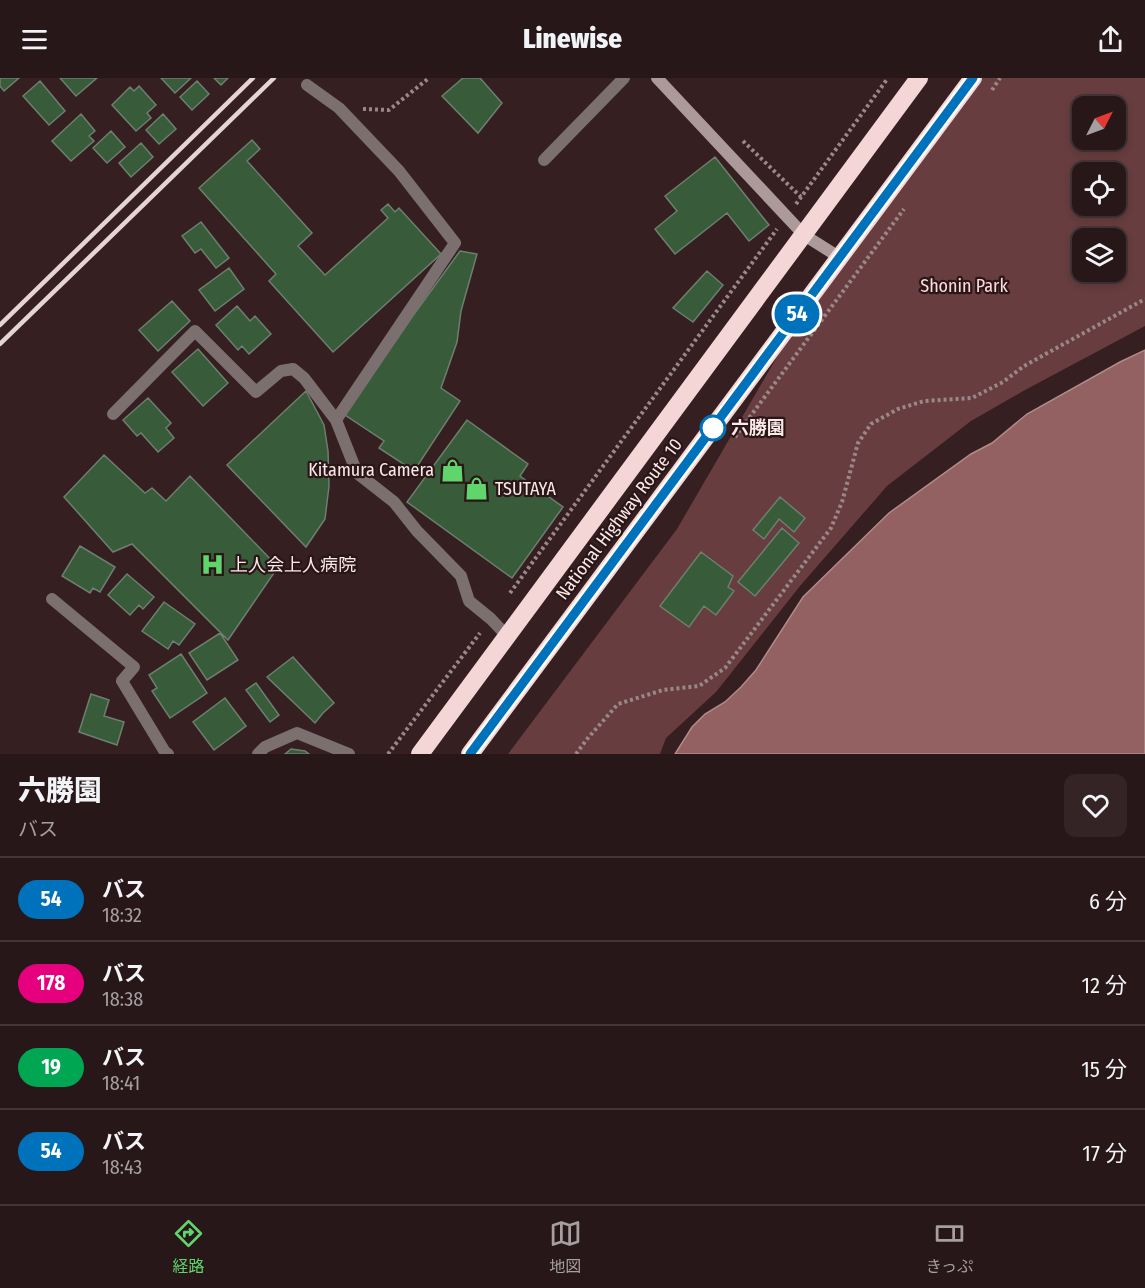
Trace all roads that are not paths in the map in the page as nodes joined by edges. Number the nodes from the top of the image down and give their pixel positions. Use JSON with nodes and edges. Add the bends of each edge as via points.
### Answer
{"nodes":[{"id":1,"x":624,"y":78,"type":"edge"},
{"id":2,"x":657,"y":78,"type":"edge"},
{"id":3,"x":919,"y":78,"type":"edge"},
{"id":4,"x":973,"y":78,"type":"edge"},
{"id":5,"x":307,"y":85,"type":"dead end"},
{"id":6,"x":544,"y":160,"type":"dead end"},
{"id":7,"x":804,"y":235,"type":"junction"},
{"id":8,"x":839,"y":257,"type":"junction"},
{"id":9,"x":113,"y":414,"type":"dead end"},
{"id":10,"x":336,"y":420,"type":"junction"},
{"id":11,"x":52,"y":599,"type":"dead end"},
{"id":12,"x":507,"y":636,"type":"junction"},
{"id":13,"x":168,"y":754,"type":"edge"},
{"id":14,"x":258,"y":754,"type":"edge"},
{"id":15,"x":349,"y":754,"type":"edge"},
{"id":16,"x":420,"y":754,"type":"edge"},
{"id":17,"x":470,"y":754,"type":"edge"}],
"edges":[{"from":1,"to":6,"type":"street"},
{"from":2,"to":7,"type":"street"},
{"from":3,"to":7,"type":"highway","name":"National Highway Route 10"},
{"from":4,"to":8,"type":"highway","name":"National Highway Route 10"},
{"from":5,"to":10,"type":"street","via":[[339,108],[399,171],[455,243]]},
{"from":7,"to":8,"type":"street"},
{"from":7,"to":12,"type":"highway","name":"National Highway Route 10"},
{"from":8,"to":17,"type":"highway","name":"National Highway Route 10"},
{"from":9,"to":10,"type":"street","via":[[195,331],[256,392],[281,370],[293,369]]},
{"from":10,"to":12,"type":"street","via":[[357,473],[394,502],[461,576],[469,601]]},
{"from":11,"to":13,"type":"street","via":[[134,667],[122,681]]},
{"from":12,"to":16,"type":"highway","name":"National Highway Route 10"},
{"from":14,"to":15,"type":"street","via":[[297,733]]}]}
